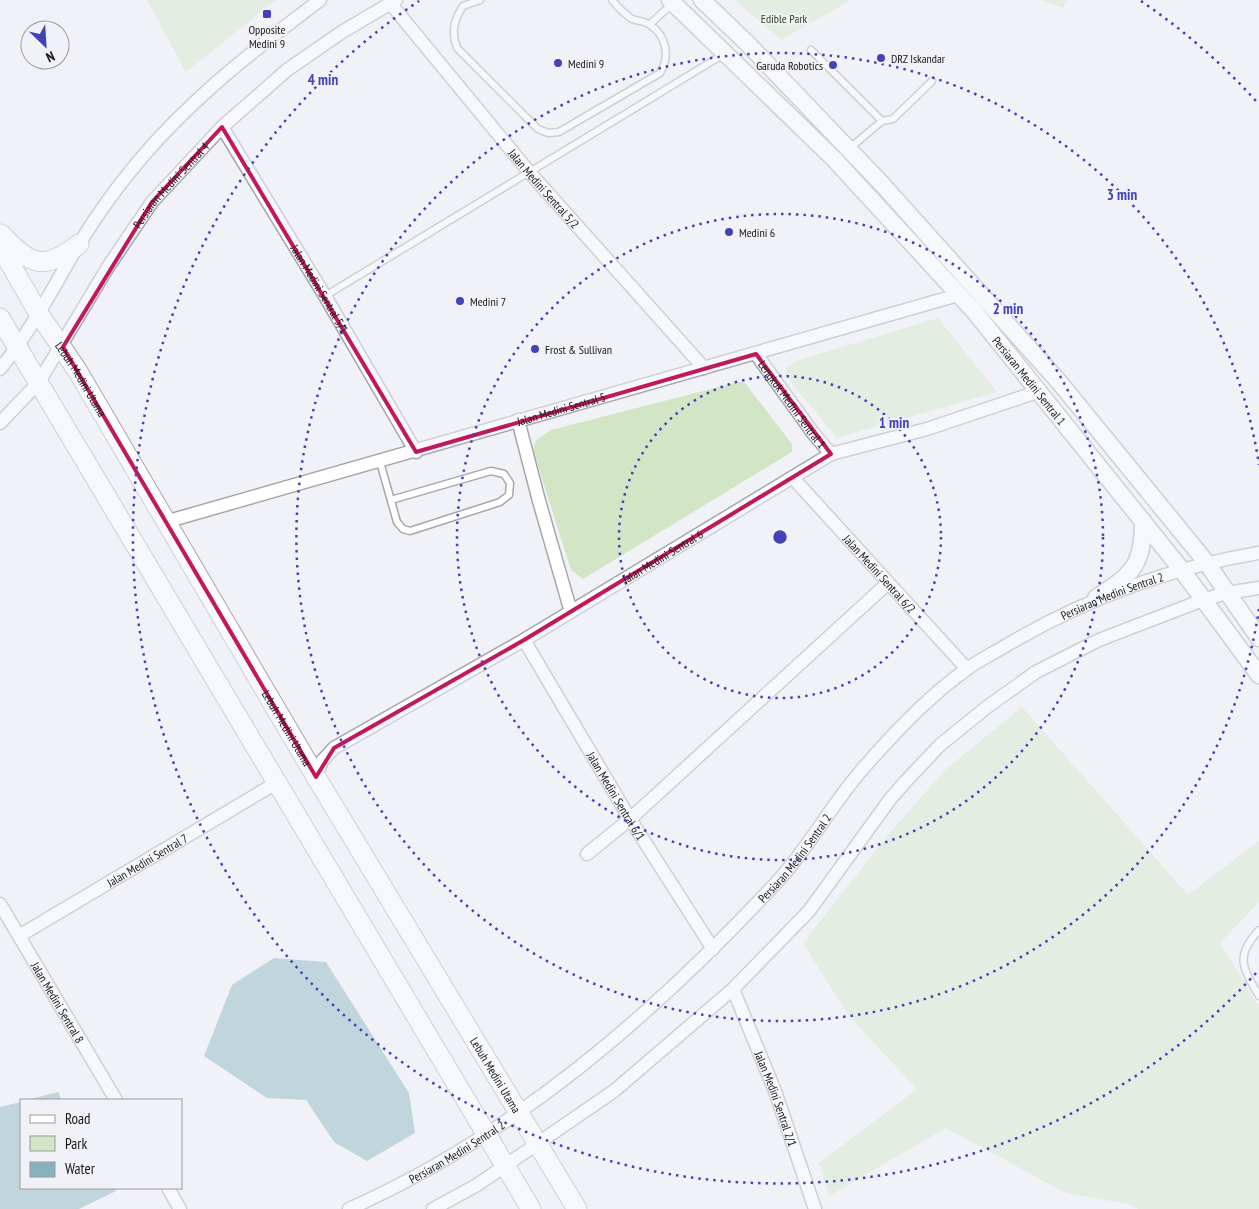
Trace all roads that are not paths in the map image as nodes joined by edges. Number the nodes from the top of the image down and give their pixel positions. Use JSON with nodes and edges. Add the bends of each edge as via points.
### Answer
{"nodes":[{"id":1,"x":320,"y":0,"type":"edge"},
{"id":2,"x":480,"y":0,"type":"edge"},
{"id":3,"x":612,"y":0,"type":"edge"},
{"id":4,"x":702,"y":0,"type":"edge"},
{"id":5,"x":393,"y":2,"type":"edge"},
{"id":6,"x":672,"y":2,"type":"edge"},
{"id":7,"x":462,"y":3,"type":"edge"},
{"id":8,"x":650,"y":24,"type":"junction"},
{"id":9,"x":811,"y":50,"type":"dead end"},
{"id":10,"x":726,"y":53,"type":"junction"},
{"id":11,"x":932,"y":81,"type":"dead end"},
{"id":12,"x":882,"y":121,"type":"junction"},
{"id":13,"x":222,"y":127,"type":"junction"},
{"id":14,"x":849,"y":149,"type":"junction"},
{"id":15,"x":530,"y":173,"type":"junction"},
{"id":16,"x":0,"y":234,"type":"edge"},
{"id":17,"x":79,"y":244,"type":"junction"},
{"id":18,"x":0,"y":246,"type":"edge"},
{"id":19,"x":958,"y":295,"type":"junction"},
{"id":20,"x":325,"y":296,"type":"junction"},
{"id":21,"x":39,"y":314,"type":"junction"},
{"id":22,"x":0,"y":318,"type":"edge"},
{"id":23,"x":63,"y":347,"type":"junction"},
{"id":24,"x":17,"y":348,"type":"junction"},
{"id":25,"x":756,"y":354,"type":"junction"},
{"id":26,"x":704,"y":368,"type":"junction"},
{"id":27,"x":0,"y":369,"type":"edge"},
{"id":28,"x":40,"y":382,"type":"junction"},
{"id":29,"x":1040,"y":392,"type":"junction"},
{"id":30,"x":518,"y":420,"type":"junction"},
{"id":31,"x":0,"y":423,"type":"edge"},
{"id":32,"x":416,"y":452,"type":"junction"},
{"id":33,"x":832,"y":454,"type":"junction"},
{"id":34,"x":380,"y":462,"type":"junction"},
{"id":35,"x":793,"y":478,"type":"junction"},
{"id":36,"x":391,"y":500,"type":"junction"},
{"id":37,"x":1143,"y":521,"type":"junction"},
{"id":38,"x":165,"y":522,"type":"junction"},
{"id":39,"x":1259,"y":553,"type":"edge"},
{"id":40,"x":1206,"y":562,"type":"junction"},
{"id":41,"x":1181,"y":568,"type":"junction"},
{"id":42,"x":888,"y":583,"type":"junction"},
{"id":43,"x":1259,"y":588,"type":"edge"},
{"id":44,"x":1226,"y":593,"type":"junction"},
{"id":45,"x":1096,"y":598,"type":"junction"},
{"id":46,"x":1203,"y":600,"type":"junction"},
{"id":47,"x":571,"y":612,"type":"junction"},
{"id":48,"x":1259,"y":638,"type":"edge"},
{"id":49,"x":524,"y":640,"type":"junction"},
{"id":50,"x":967,"y":669,"type":"junction"},
{"id":51,"x":1259,"y":675,"type":"edge"},
{"id":52,"x":316,"y":777,"type":"junction"},
{"id":53,"x":276,"y":783,"type":"junction"},
{"id":54,"x":630,"y":819,"type":"junction"},
{"id":55,"x":587,"y":854,"type":"dead end"},
{"id":56,"x":0,"y":904,"type":"edge"},
{"id":57,"x":1259,"y":930,"type":"edge"},
{"id":58,"x":19,"y":936,"type":"junction"},
{"id":59,"x":713,"y":949,"type":"junction"},
{"id":60,"x":733,"y":989,"type":"junction"},
{"id":61,"x":1259,"y":996,"type":"edge"},
{"id":62,"x":115,"y":1099,"type":"edge"},
{"id":63,"x":517,"y":1113,"type":"junction"},
{"id":64,"x":485,"y":1134,"type":"junction"},
{"id":65,"x":537,"y":1145,"type":"junction"},
{"id":66,"x":504,"y":1166,"type":"junction"},
{"id":67,"x":169,"y":1189,"type":"edge"},
{"id":68,"x":180,"y":1209,"type":"edge"},
{"id":69,"x":349,"y":1209,"type":"edge"},
{"id":70,"x":433,"y":1209,"type":"edge"},
{"id":71,"x":531,"y":1209,"type":"edge"},
{"id":72,"x":577,"y":1209,"type":"edge"},
{"id":73,"x":815,"y":1209,"type":"edge"}],
"edges":[{"from":1,"to":17,"type":"street","via":[[252,50],[198,98],[129,172]]},
{"from":2,"to":7,"type":"lane"},
{"from":3,"to":8,"type":"lane","via":[[632,19]]},
{"from":4,"to":14,"type":"street","name":"Persiaran Medini Sentral 1","via":[[748,43]]},
{"from":5,"to":13,"type":"street","name":"Persiaran Medini Sentral 4","via":[[287,70]]},
{"from":5,"to":15,"type":"street","name":"Jalan Medini Sentral 5/2"},
{"from":6,"to":8,"type":"lane"},
{"from":6,"to":10,"type":"street","name":"Persiaran Medini Sentral 1"},
{"from":7,"to":8,"type":"lane","via":[[454,28],[458,48],[538,129],[548,134],[567,129],[660,73],[667,57],[666,46]]},
{"from":9,"to":12,"type":"lane"},
{"from":10,"to":15,"type":"lane"},
{"from":10,"to":19,"type":"street","name":"Persiaran Medini Sentral 1","via":[[834,158]]},
{"from":11,"to":12,"type":"lane","via":[[893,119]]},
{"from":12,"to":14,"type":"lane"},
{"from":13,"to":20,"type":"street","name":"Jalan Medini Sentral 5/1"},
{"from":13,"to":23,"type":"street","name":"Persiaran Medini Sentral 4","via":[[152,202],[108,267]]},
{"from":14,"to":40,"type":"street","name":"Persiaran Medini Sentral 1","via":[[1054,376]]},
{"from":15,"to":20,"type":"lane"},
{"from":15,"to":26,"type":"street","name":"Jalan Medini Sentral 5/2"},
{"from":16,"to":17,"type":"main road","via":[[30,260],[54,259]]},
{"from":17,"to":21,"type":"street"},
{"from":18,"to":21,"type":"main road","name":"Lebuh Medini Utama"},
{"from":19,"to":25,"type":"street","name":"Jalan Medini Sentral 5"},
{"from":19,"to":29,"type":"street","name":"Persiaran Medini Sentral 1","via":[[997,337]]},
{"from":20,"to":32,"type":"street","name":"Jalan Medini Sentral 5/1"},
{"from":21,"to":23,"type":"main road","name":"Lebuh Medini Utama"},
{"from":21,"to":24,"type":"street"},
{"from":22,"to":24,"type":"main road"},
{"from":23,"to":28,"type":"street","name":"Persiaran Medini Sentral 4"},
{"from":23,"to":38,"type":"main road","name":"Lebuh Medini Utama"},
{"from":24,"to":27,"type":"street"},
{"from":24,"to":28,"type":"main road"},
{"from":25,"to":26,"type":"street","name":"Jalan Medini Sentral 5"},
{"from":25,"to":33,"type":"street","name":"Lengkuk Medini Sentral 1"},
{"from":26,"to":30,"type":"street","name":"Jalan Medini Sentral 5"},
{"from":28,"to":31,"type":"street","name":"Persiaran Medini Sentral 4"},
{"from":28,"to":53,"type":"main road"},
{"from":29,"to":33,"type":"street","name":"Jalan Medini Sentral 6","via":[[927,429]]},
{"from":29,"to":37,"type":"street","name":"Persiaran Medini Sentral 1"},
{"from":30,"to":32,"type":"street","name":"Jalan Medini Sentral 5"},
{"from":30,"to":47,"type":"street"},
{"from":32,"to":34,"type":"street","name":"Jalan Medini Sentral 5"},
{"from":33,"to":35,"type":"street","name":"Jalan Medini Sentral 6"},
{"from":34,"to":36,"type":"lane"},
{"from":34,"to":38,"type":"street","name":"Jalan Medini Sentral 5"},
{"from":35,"to":42,"type":"street","name":"Jalan Medini Sentral 6/2"},
{"from":35,"to":47,"type":"street","name":"Jalan Medini Sentral 6"},
{"from":36,"to":36,"type":"lane","via":[[397,522],[402,529],[410,530],[500,502],[509,495],[510,484],[504,474],[491,471]]},
{"from":37,"to":41,"type":"street","name":"Persiaran Medini Sentral 1"},
{"from":37,"to":45,"type":"street","via":[[1141,555],[1122,581]]},
{"from":38,"to":52,"type":"main road","name":"Lebuh Medini Utama"},
{"from":39,"to":40,"type":"street","name":"Persiaran Medini Sentral 2"},
{"from":40,"to":41,"type":"street","name":"Persiaran Medini Sentral 2"},
{"from":40,"to":44,"type":"street","name":"Persiaran Medini Sentral 1"},
{"from":41,"to":45,"type":"street","name":"Persiaran Medini Sentral 2"},
{"from":41,"to":46,"type":"street","name":"Persiaran Medini Sentral 1"},
{"from":42,"to":50,"type":"street","name":"Jalan Medini Sentral 6/2"},
{"from":42,"to":54,"type":"street"},
{"from":43,"to":44,"type":"street"},
{"from":44,"to":46,"type":"street"},
{"from":44,"to":48,"type":"street","name":"Persiaran Medini Sentral 1"},
{"from":45,"to":50,"type":"street","name":"Persiaran Medini Sentral 2","via":[[1029,632]]},
{"from":46,"to":51,"type":"street","name":"Persiaran Medini Sentral 1"},
{"from":46,"to":60,"type":"street","via":[[1099,640],[1036,672],[940,744],[891,798],[809,911]]},
{"from":47,"to":49,"type":"street","name":"Jalan Medini Sentral 6"},
{"from":49,"to":52,"type":"street","name":"Jalan Medini Sentral 6","via":[[334,748],[322,761]]},
{"from":49,"to":54,"type":"street","name":"Jalan Medini Sentral 6/1"},
{"from":50,"to":59,"type":"street","name":"Persiaran Medini Sentral 2","via":[[905,724],[865,766],[779,880]]},
{"from":52,"to":63,"type":"main road","name":"Lebuh Medini Utama"},
{"from":53,"to":58,"type":"street","name":"Jalan Medini Sentral 7"},
{"from":53,"to":64,"type":"main road"},
{"from":54,"to":55,"type":"street"},
{"from":54,"to":59,"type":"street","name":"Jalan Medini Sentral 6/1"},
{"from":56,"to":58,"type":"street","name":"Jalan Medini Sentral 8"},
{"from":57,"to":61,"type":"lane","via":[[1245,947],[1243,961]]},
{"from":58,"to":62,"type":"street","name":"Jalan Medini Sentral 8"},
{"from":59,"to":63,"type":"street","name":"Persiaran Medini Sentral 2","via":[[651,1009],[586,1064]]},
{"from":60,"to":65,"type":"street","via":[[614,1091]]},
{"from":60,"to":73,"type":"street","name":"Jalan Medini Sentral 2/1","via":[[775,1091]]},
{"from":63,"to":64,"type":"street","name":"Persiaran Medini Sentral 2"},
{"from":63,"to":65,"type":"main road","name":"Lebuh Medini Utama"},
{"from":64,"to":66,"type":"main road"},
{"from":64,"to":69,"type":"street","name":"Persiaran Medini Sentral 2","via":[[429,1170]]},
{"from":65,"to":66,"type":"street"},
{"from":65,"to":72,"type":"main road","name":"Lebuh Medini Utama"},
{"from":66,"to":70,"type":"street"},
{"from":66,"to":71,"type":"main road"},
{"from":67,"to":68,"type":"street"}]}
